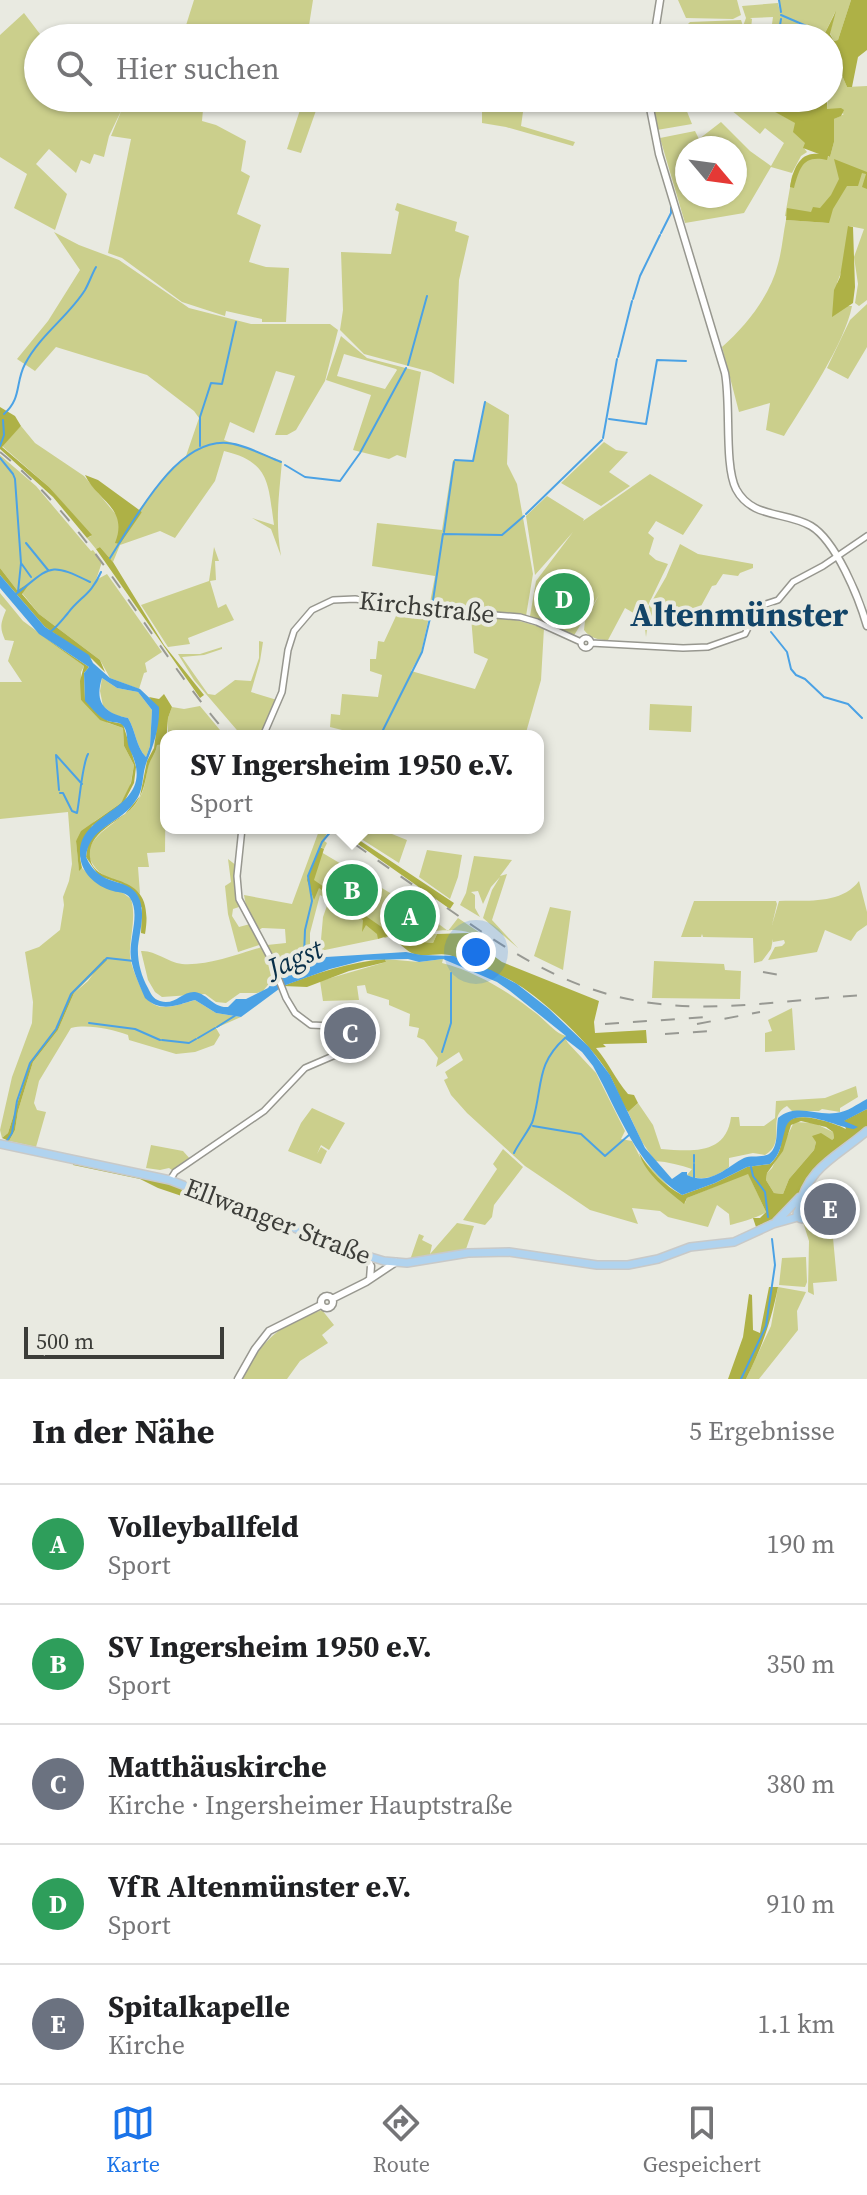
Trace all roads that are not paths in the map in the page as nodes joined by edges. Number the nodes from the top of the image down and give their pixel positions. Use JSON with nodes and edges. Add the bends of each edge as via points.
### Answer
{"nodes":[{"id":1,"x":660,"y":0,"type":"edge"},
{"id":2,"x":656,"y":24,"type":"edge"},
{"id":3,"x":650,"y":112,"type":"edge"},
{"id":4,"x":867,"y":536,"type":"edge"},
{"id":5,"x":837,"y":558,"type":"junction"},
{"id":6,"x":867,"y":626,"type":"edge"},
{"id":7,"x":266,"y":730,"type":"edge"},
{"id":8,"x":241,"y":834,"type":"edge"},
{"id":9,"x":867,"y":1131,"type":"edge"},
{"id":10,"x":3,"y":1145,"type":"edge"},
{"id":11,"x":170,"y":1180,"type":"junction"},
{"id":12,"x":804,"y":1191,"type":"junction"},
{"id":13,"x":779,"y":1222,"type":"junction"},
{"id":14,"x":364,"y":1255,"type":"junction"},
{"id":15,"x":382,"y":1260,"type":"junction"},
{"id":16,"x":396,"y":1262,"type":"junction"},
{"id":17,"x":373,"y":1277,"type":"junction"},
{"id":18,"x":238,"y":1379,"type":"edge"}],
"edges":[{"from":1,"to":2,"type":"main road"},
{"from":3,"to":5,"type":"main road","via":[[725,373],[736,487],[763,512],[813,527]]},
{"from":4,"to":5,"type":"street","name":"Kirchstraße"},
{"from":5,"to":6,"type":"main road"},
{"from":5,"to":7,"type":"street","name":"Kirchstraße","via":[[793,582],[778,600],[754,608],[750,628],[740,636],[700,648],[591,643],[585,648],[520,617],[333,600],[312,610],[294,631],[282,692]]},
{"from":8,"to":11,"type":"street","via":[[237,876],[243,911],[265,946],[293,1011],[309,1024],[343,1030],[346,1047],[305,1068],[264,1111]]},
{"from":9,"to":12,"type":"main road","via":[[820,1167]]},
{"from":10,"to":11,"type":"main road","name":"Ellwanger Straße"},
{"from":11,"to":14,"type":"main road","name":"Ellwanger Straße"},
{"from":12,"to":13,"type":"main road"},
{"from":12,"to":13,"type":"main road","name":"Ellwanger Straße","via":[[799,1212]]},
{"from":13,"to":16,"type":"main road","name":"Ellwanger Straße","via":[[734,1242],[690,1247],[628,1265],[509,1252]]},
{"from":14,"to":15,"type":"main road","name":"Ellwanger Straße"},
{"from":14,"to":17,"type":"main road"},
{"from":15,"to":16,"type":"main road","name":"Ellwanger Straße"},
{"from":15,"to":17,"type":"main road"},
{"from":16,"to":17,"type":"main road"},
{"from":17,"to":18,"type":"main road","via":[[332,1299],[329,1308],[321,1305],[269,1331]]}]}
